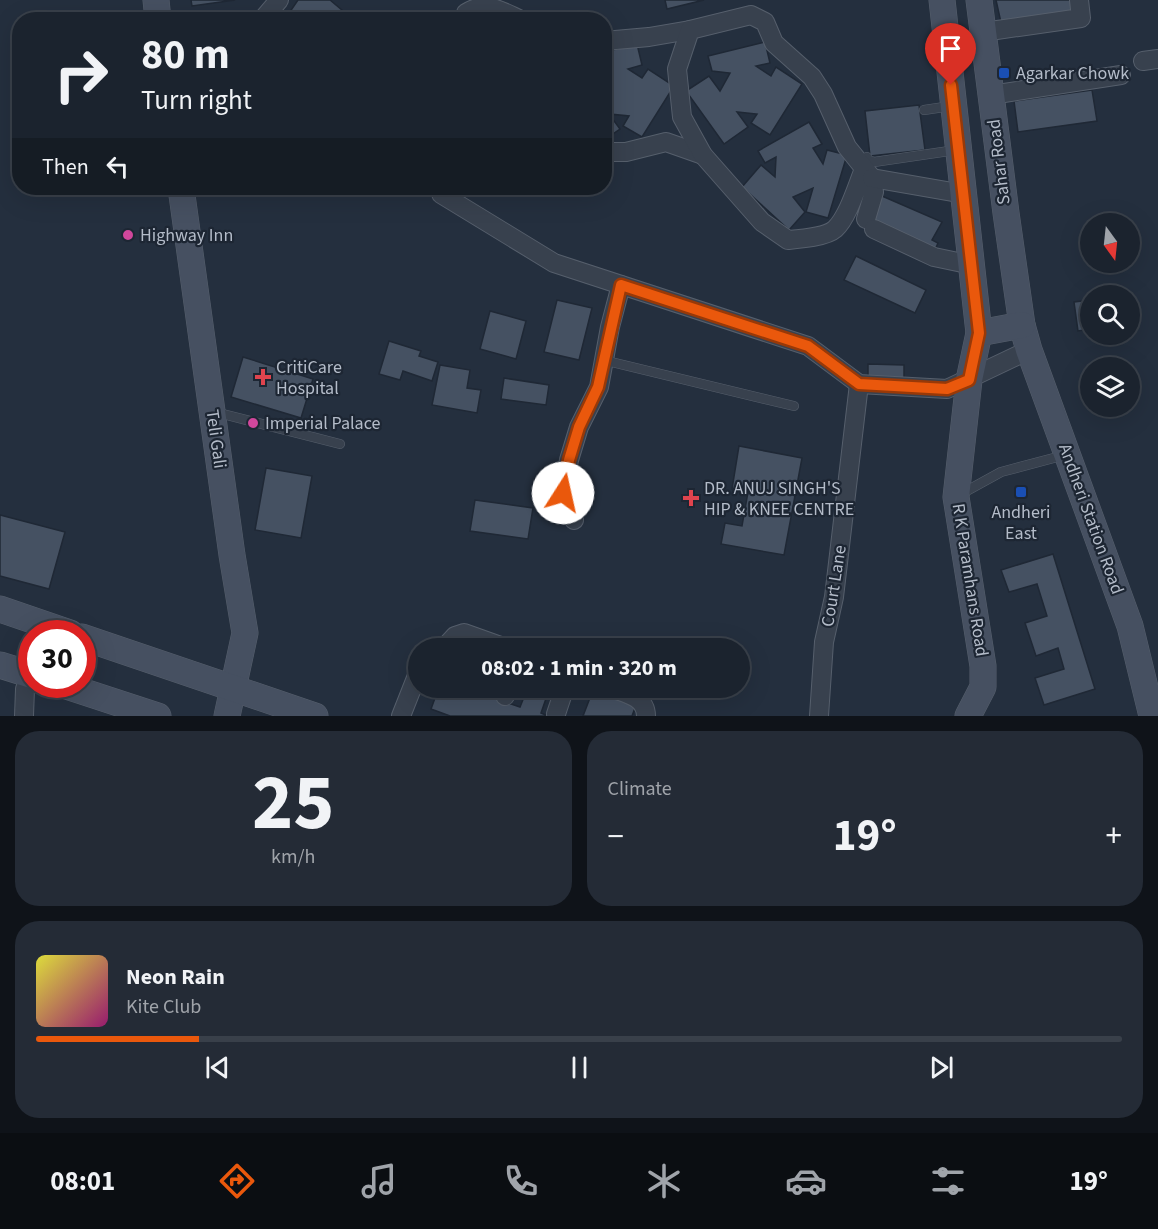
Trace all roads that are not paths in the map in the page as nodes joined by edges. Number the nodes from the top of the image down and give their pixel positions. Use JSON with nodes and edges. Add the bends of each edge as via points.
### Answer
{"nodes":[{"id":1,"x":279,"y":0,"type":"edge"},
{"id":2,"x":942,"y":0,"type":"edge"},
{"id":3,"x":979,"y":0,"type":"edge"},
{"id":4,"x":1079,"y":0,"type":"edge"},
{"id":5,"x":269,"y":12,"type":"edge"},
{"id":6,"x":469,"y":12,"type":"edge"},
{"id":7,"x":504,"y":12,"type":"edge"},
{"id":8,"x":690,"y":30,"type":"junction"},
{"id":9,"x":983,"y":32,"type":"junction"},
{"id":10,"x":612,"y":40,"type":"edge"},
{"id":11,"x":1121,"y":75,"type":"dead end"},
{"id":12,"x":991,"y":95,"type":"junction"},
{"id":13,"x":954,"y":106,"type":"junction"},
{"id":14,"x":924,"y":110,"type":"dead end"},
{"id":15,"x":959,"y":149,"type":"junction"},
{"id":16,"x":612,"y":152,"type":"edge"},
{"id":17,"x":703,"y":155,"type":"junction"},
{"id":18,"x":868,"y":168,"type":"junction"},
{"id":19,"x":964,"y":194,"type":"junction"},
{"id":20,"x":182,"y":195,"type":"edge"},
{"id":21,"x":443,"y":195,"type":"edge"},
{"id":22,"x":972,"y":265,"type":"junction"},
{"id":23,"x":621,"y":285,"type":"junction"},
{"id":24,"x":1022,"y":325,"type":"junction"},
{"id":25,"x":979,"y":333,"type":"junction"},
{"id":26,"x":1029,"y":350,"type":"junction"},
{"id":27,"x":603,"y":360,"type":"junction"},
{"id":28,"x":969,"y":380,"type":"junction"},
{"id":29,"x":859,"y":384,"type":"junction"},
{"id":30,"x":794,"y":406,"type":"dead end"},
{"id":31,"x":212,"y":412,"type":"junction"},
{"id":32,"x":340,"y":444,"type":"dead end"},
{"id":33,"x":1067,"y":454,"type":"junction"},
{"id":34,"x":956,"y":497,"type":"junction"},
{"id":35,"x":574,"y":520,"type":"dead end"},
{"id":36,"x":0,"y":609,"type":"edge"},
{"id":37,"x":28,"y":620,"type":"edge"},
{"id":38,"x":453,"y":638,"type":"edge"},
{"id":39,"x":478,"y":638,"type":"edge"},
{"id":40,"x":96,"y":642,"type":"edge"},
{"id":41,"x":0,"y":665,"type":"edge"},
{"id":42,"x":18,"y":670,"type":"edge"},
{"id":43,"x":233,"y":689,"type":"junction"},
{"id":44,"x":96,"y":696,"type":"edge"},
{"id":45,"x":25,"y":698,"type":"edge"},
{"id":46,"x":409,"y":698,"type":"edge"},
{"id":47,"x":561,"y":698,"type":"edge"},
{"id":48,"x":637,"y":698,"type":"edge"},
{"id":49,"x":556,"y":714,"type":"dead end"},
{"id":50,"x":24,"y":716,"type":"edge"},
{"id":51,"x":158,"y":716,"type":"edge"},
{"id":52,"x":227,"y":716,"type":"edge"},
{"id":53,"x":315,"y":716,"type":"edge"},
{"id":54,"x":402,"y":716,"type":"edge"},
{"id":55,"x":646,"y":716,"type":"edge"},
{"id":56,"x":819,"y":716,"type":"edge"},
{"id":57,"x":973,"y":716,"type":"edge"},
{"id":58,"x":1152,"y":716,"type":"edge"}],
"edges":[{"from":1,"to":5,"type":"street"},
{"from":2,"to":13,"type":"main road"},
{"from":3,"to":9,"type":"main road","name":"Sahar Road"},
{"from":4,"to":9,"type":"street","via":[[1081,18]]},
{"from":6,"to":7,"type":"street","via":[[492,6]]},
{"from":8,"to":10,"type":"street"},
{"from":8,"to":17,"type":"street","via":[[677,69],[682,117]]},
{"from":8,"to":18,"type":"street","via":[[751,15],[765,22],[774,43],[812,77],[847,147]]},
{"from":9,"to":12,"type":"main road","name":"Sahar Road"},
{"from":11,"to":12,"type":"street"},
{"from":12,"to":24,"type":"main road","name":"Sahar Road"},
{"from":13,"to":14,"type":"lane"},
{"from":13,"to":15,"type":"main road"},
{"from":15,"to":18,"type":"lane","via":[[868,160]]},
{"from":15,"to":19,"type":"main road"},
{"from":16,"to":17,"type":"street","via":[[666,142]]},
{"from":17,"to":18,"type":"street","via":[[762,222],[789,240],[834,231]]},
{"from":18,"to":19,"type":"street"},
{"from":18,"to":22,"type":"street","via":[[874,192],[870,224],[934,257]]},
{"from":19,"to":22,"type":"main road"},
{"from":20,"to":31,"type":"main road","name":"Teli Gali"},
{"from":21,"to":23,"type":"street","via":[[554,262]]},
{"from":22,"to":25,"type":"main road"},
{"from":23,"to":27,"type":"street"},
{"from":23,"to":29,"type":"street","via":[[808,346]]},
{"from":24,"to":25,"type":"main road"},
{"from":24,"to":26,"type":"main road","name":"Andheri Station Road"},
{"from":25,"to":28,"type":"main road","name":"R K Paramhans Road"},
{"from":26,"to":28,"type":"street"},
{"from":26,"to":33,"type":"main road","name":"Andheri Station Road"},
{"from":27,"to":30,"type":"lane"},
{"from":27,"to":35,"type":"street","via":[[598,387],[569,460],[563,493]]},
{"from":28,"to":29,"type":"street","via":[[947,389]]},
{"from":28,"to":34,"type":"main road","name":"R K Paramhans Road"},
{"from":29,"to":56,"type":"street","name":"Court Lane","via":[[834,597],[824,642]]},
{"from":31,"to":32,"type":"lane"},
{"from":31,"to":43,"type":"main road","name":"Teli Gali","via":[[245,633]]},
{"from":33,"to":34,"type":"lane","via":[[1001,472]]},
{"from":33,"to":58,"type":"main road","name":"Andheri Station Road","via":[[1130,626]]},
{"from":34,"to":57,"type":"main road","name":"R K Paramhans Road","via":[[983,666],[983,687]]},
{"from":36,"to":37,"type":"main road"},
{"from":38,"to":39,"type":"street","via":[[464,633]]},
{"from":40,"to":43,"type":"main road"},
{"from":41,"to":42,"type":"main road"},
{"from":43,"to":52,"type":"main road","name":"Teli Gali"},
{"from":43,"to":53,"type":"main road"},
{"from":44,"to":51,"type":"main road"},
{"from":45,"to":50,"type":"street"},
{"from":46,"to":54,"type":"street"},
{"from":47,"to":49,"type":"street"},
{"from":48,"to":55,"type":"street","via":[[645,707]]}]}
